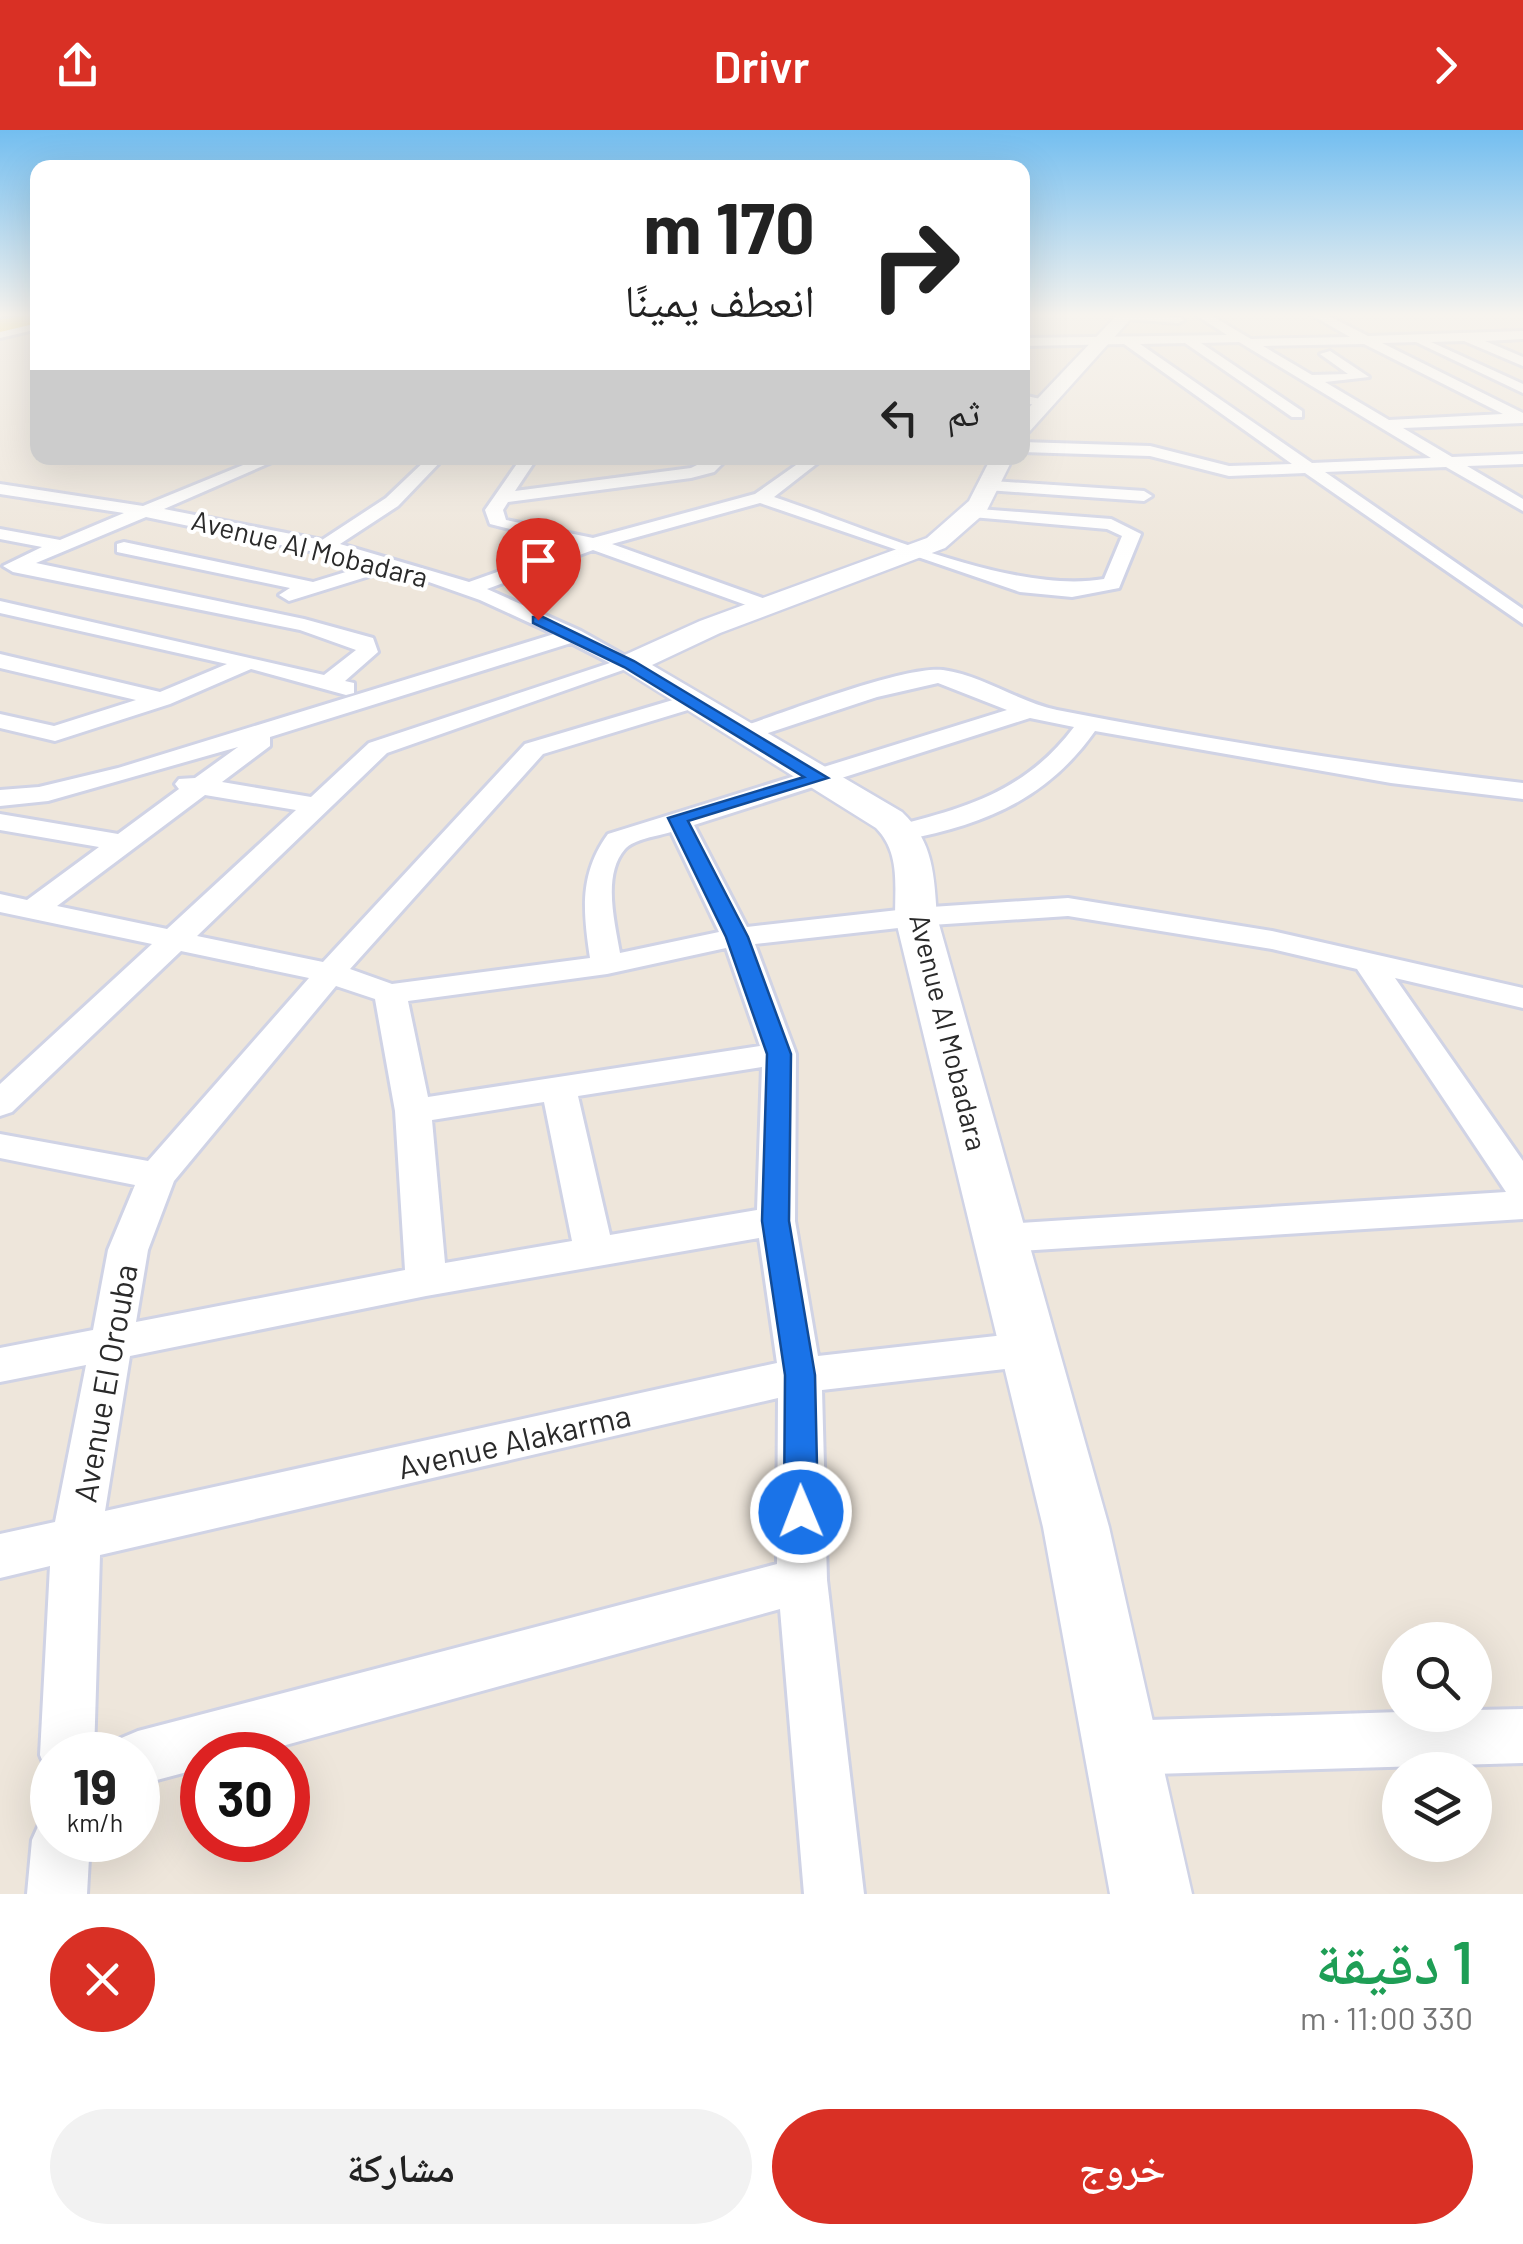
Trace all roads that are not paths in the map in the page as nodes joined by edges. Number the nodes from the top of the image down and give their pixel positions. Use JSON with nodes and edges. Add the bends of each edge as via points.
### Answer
{"nodes":[{"id":1,"x":1053,"y":395,"type":"edge"},
{"id":2,"x":1206,"y":395,"type":"edge"},
{"id":3,"x":1270,"y":395,"type":"edge"},
{"id":4,"x":1335,"y":395,"type":"edge"},
{"id":5,"x":1477,"y":395,"type":"edge"},
{"id":6,"x":1030,"y":400,"type":"edge"},
{"id":7,"x":1047,"y":402,"type":"junction"},
{"id":8,"x":1298,"y":414,"type":"dead end"},
{"id":9,"x":1522,"y":418,"type":"edge"},
{"id":10,"x":1030,"y":420,"type":"edge"},
{"id":11,"x":1384,"y":425,"type":"junction"},
{"id":12,"x":1030,"y":447,"type":"edge"},
{"id":13,"x":1523,"y":459,"type":"edge"},
{"id":14,"x":1445,"y":462,"type":"junction"},
{"id":15,"x":256,"y":465,"type":"edge"},
{"id":16,"x":429,"y":465,"type":"edge"},
{"id":17,"x":524,"y":465,"type":"edge"},
{"id":18,"x":712,"y":465,"type":"edge"},
{"id":19,"x":806,"y":465,"type":"edge"},
{"id":20,"x":1000,"y":465,"type":"edge"},
{"id":21,"x":1310,"y":467,"type":"junction"},
{"id":22,"x":993,"y":486,"type":"junction"},
{"id":23,"x":0,"y":489,"type":"edge"},
{"id":24,"x":1144,"y":496,"type":"dead end"},
{"id":25,"x":500,"y":498,"type":"junction"},
{"id":26,"x":761,"y":498,"type":"junction"},
{"id":27,"x":1523,"y":506,"type":"edge"},
{"id":28,"x":149,"y":512,"type":"junction"},
{"id":29,"x":972,"y":512,"type":"junction"},
{"id":30,"x":196,"y":520,"type":"junction"},
{"id":31,"x":102,"y":531,"type":"junction"},
{"id":32,"x":0,"y":534,"type":"edge"},
{"id":33,"x":147,"y":538,"type":"junction"},
{"id":34,"x":592,"y":544,"type":"junction"},
{"id":35,"x":64,"y":546,"type":"junction"},
{"id":36,"x":322,"y":548,"type":"junction"},
{"id":37,"x":917,"y":551,"type":"junction"},
{"id":38,"x":108,"y":554,"type":"junction"},
{"id":39,"x":395,"y":564,"type":"junction"},
{"id":40,"x":8,"y":568,"type":"edge"},
{"id":41,"x":61,"y":574,"type":"junction"},
{"id":42,"x":307,"y":586,"type":"junction"},
{"id":43,"x":467,"y":590,"type":"junction"},
{"id":44,"x":161,"y":596,"type":"junction"},
{"id":45,"x":767,"y":606,"type":"junction"},
{"id":46,"x":0,"y":607,"type":"edge"},
{"id":47,"x":252,"y":614,"type":"junction"},
{"id":48,"x":1523,"y":618,"type":"edge"},
{"id":49,"x":93,"y":628,"type":"junction"},
{"id":50,"x":574,"y":635,"type":"junction"},
{"id":51,"x":0,"y":661,"type":"edge"},
{"id":52,"x":250,"y":662,"type":"junction"},
{"id":53,"x":629,"y":664,"type":"junction"},
{"id":54,"x":328,"y":683,"type":"junction"},
{"id":55,"x":374,"y":697,"type":"junction"},
{"id":56,"x":162,"y":698,"type":"junction"},
{"id":57,"x":692,"y":701,"type":"junction"},
{"id":58,"x":1028,"y":710,"type":"junction"},
{"id":59,"x":0,"y":721,"type":"edge"},
{"id":60,"x":1089,"y":723,"type":"junction"},
{"id":61,"x":284,"y":724,"type":"junction"},
{"id":62,"x":747,"y":734,"type":"junction"},
{"id":63,"x":127,"y":774,"type":"junction"},
{"id":64,"x":819,"y":778,"type":"junction"},
{"id":65,"x":199,"y":786,"type":"junction"},
{"id":66,"x":1523,"y":791,"type":"edge"},
{"id":67,"x":0,"y":798,"type":"edge"},
{"id":68,"x":316,"y":806,"type":"junction"},
{"id":69,"x":678,"y":818,"type":"junction"},
{"id":70,"x":0,"y":822,"type":"edge"},
{"id":71,"x":904,"y":832,"type":"junction"},
{"id":72,"x":121,"y":843,"type":"junction"},
{"id":73,"x":0,"y":903,"type":"edge"},
{"id":74,"x":34,"y":910,"type":"junction"},
{"id":75,"x":916,"y":917,"type":"junction"},
{"id":76,"x":737,"y":937,"type":"junction"},
{"id":77,"x":176,"y":939,"type":"junction"},
{"id":78,"x":607,"y":965,"type":"junction"},
{"id":79,"x":1370,"y":966,"type":"junction"},
{"id":80,"x":330,"y":974,"type":"junction"},
{"id":81,"x":390,"y":994,"type":"junction"},
{"id":82,"x":1523,"y":998,"type":"edge"},
{"id":83,"x":779,"y":1054,"type":"junction"},
{"id":84,"x":558,"y":1086,"type":"junction"},
{"id":85,"x":0,"y":1104,"type":"edge"},
{"id":86,"x":413,"y":1111,"type":"junction"},
{"id":87,"x":0,"y":1146,"type":"edge"},
{"id":88,"x":157,"y":1176,"type":"junction"},
{"id":89,"x":1523,"y":1189,"type":"edge"},
{"id":90,"x":1523,"y":1205,"type":"edge"},
{"id":91,"x":776,"y":1221,"type":"junction"},
{"id":92,"x":1003,"y":1238,"type":"junction"},
{"id":93,"x":594,"y":1251,"type":"junction"},
{"id":94,"x":426,"y":1281,"type":"junction"},
{"id":95,"x":111,"y":1343,"type":"junction"},
{"id":96,"x":1032,"y":1349,"type":"junction"},
{"id":97,"x":0,"y":1364,"type":"edge"},
{"id":98,"x":800,"y":1375,"type":"junction"},
{"id":99,"x":76,"y":1540,"type":"junction"},
{"id":100,"x":0,"y":1556,"type":"edge"},
{"id":101,"x":802,"y":1580,"type":"junction"},
{"id":102,"x":68,"y":1732,"type":"edge"},
{"id":103,"x":1523,"y":1736,"type":"edge"},
{"id":104,"x":1118,"y":1748,"type":"junction"},
{"id":105,"x":160,"y":1752,"type":"edge"},
{"id":106,"x":59,"y":1862,"type":"edge"},
{"id":107,"x":56,"y":1894,"type":"edge"},
{"id":108,"x":834,"y":1894,"type":"edge"},
{"id":109,"x":1151,"y":1894,"type":"edge"}],
"edges":[{"from":1,"to":7,"type":"street"},
{"from":2,"to":21,"type":"street"},
{"from":3,"to":8,"type":"street"},
{"from":4,"to":11,"type":"street"},
{"from":5,"to":9,"type":"street"},
{"from":6,"to":7,"type":"street"},
{"from":7,"to":10,"type":"street"},
{"from":9,"to":11,"type":"street"},
{"from":11,"to":14,"type":"street"},
{"from":12,"to":21,"type":"street","via":[[1150,451],[1229,471]]},
{"from":13,"to":14,"type":"street"},
{"from":14,"to":21,"type":"street"},
{"from":14,"to":27,"type":"street"},
{"from":15,"to":28,"type":"street"},
{"from":16,"to":36,"type":"street","via":[[392,502]]},
{"from":17,"to":25,"type":"street"},
{"from":18,"to":25,"type":"street","via":[[691,474]]},
{"from":19,"to":26,"type":"street"},
{"from":20,"to":22,"type":"street"},
{"from":21,"to":48,"type":"street"},
{"from":22,"to":24,"type":"street"},
{"from":22,"to":29,"type":"street"},
{"from":23,"to":28,"type":"street","name":"Avenue Al Mobadara"},
{"from":25,"to":34,"type":"street","via":[[494,510],[499,524]]},
{"from":26,"to":34,"type":"street"},
{"from":26,"to":37,"type":"street"},
{"from":28,"to":30,"type":"street","name":"Avenue Al Mobadara"},
{"from":28,"to":31,"type":"street"},
{"from":29,"to":37,"type":"street","via":[[946,538]]},
{"from":29,"to":37,"type":"street","via":[[1111,524],[1132,534],[1112,584],[1072,592],[1020,586]]},
{"from":30,"to":33,"type":"street"},
{"from":30,"to":36,"type":"street","name":"Avenue Al Mobadara"},
{"from":31,"to":33,"type":"street"},
{"from":31,"to":35,"type":"street"},
{"from":32,"to":35,"type":"street"},
{"from":33,"to":38,"type":"street"},
{"from":34,"to":43,"type":"street"},
{"from":34,"to":45,"type":"street"},
{"from":35,"to":40,"type":"street"},
{"from":36,"to":39,"type":"street","name":"Avenue Al Mobadara"},
{"from":37,"to":45,"type":"street"},
{"from":38,"to":41,"type":"street"},
{"from":38,"to":42,"type":"street"},
{"from":39,"to":42,"type":"street"},
{"from":39,"to":43,"type":"street","name":"Avenue Al Mobadara"},
{"from":40,"to":41,"type":"street"},
{"from":41,"to":44,"type":"street"},
{"from":42,"to":47,"type":"street"},
{"from":43,"to":50,"type":"street","name":"Avenue Al Mobadara"},
{"from":44,"to":47,"type":"street"},
{"from":44,"to":49,"type":"street"},
{"from":45,"to":53,"type":"street"},
{"from":46,"to":49,"type":"street"},
{"from":47,"to":54,"type":"street","via":[[365,643],[358,661]]},
{"from":49,"to":52,"type":"street"},
{"from":50,"to":53,"type":"street","name":"Avenue Al Mobadara"},
{"from":50,"to":55,"type":"street"},
{"from":51,"to":56,"type":"street"},
{"from":52,"to":54,"type":"street"},
{"from":52,"to":56,"type":"street"},
{"from":53,"to":57,"type":"street","name":"Avenue Al Mobadara"},
{"from":53,"to":68,"type":"street","via":[[378,748]]},
{"from":54,"to":55,"type":"street"},
{"from":55,"to":61,"type":"street"},
{"from":56,"to":59,"type":"street","via":[[55,734]]},
{"from":57,"to":62,"type":"street","name":"Avenue Al Mobadara"},
{"from":57,"to":80,"type":"street","name":"Avenue El Orouba","via":[[534,748]]},
{"from":58,"to":60,"type":"street"},
{"from":58,"to":62,"type":"street","via":[[928,675]]},
{"from":58,"to":64,"type":"street"},
{"from":60,"to":66,"type":"street"},
{"from":60,"to":71,"type":"street","via":[[1071,752],[1025,793],[957,823]]},
{"from":61,"to":63,"type":"street"},
{"from":61,"to":65,"type":"street"},
{"from":62,"to":64,"type":"street","name":"Avenue Al Mobadara"},
{"from":63,"to":65,"type":"street"},
{"from":63,"to":67,"type":"street"},
{"from":64,"to":69,"type":"street"},
{"from":64,"to":71,"type":"street","name":"Avenue Al Mobadara"},
{"from":65,"to":68,"type":"street"},
{"from":65,"to":72,"type":"street"},
{"from":68,"to":77,"type":"street"},
{"from":69,"to":76,"type":"street"},
{"from":69,"to":78,"type":"street","via":[[618,840],[603,857],[598,906]]},
{"from":70,"to":72,"type":"street"},
{"from":71,"to":75,"type":"street","name":"Avenue Al Mobadara","via":[[913,847]]},
{"from":72,"to":74,"type":"street"},
{"from":73,"to":74,"type":"street"},
{"from":74,"to":77,"type":"street"},
{"from":75,"to":76,"type":"street"},
{"from":75,"to":79,"type":"street","via":[[1068,907],[1272,940]]},
{"from":75,"to":92,"type":"street","name":"Avenue Al Mobadara"},
{"from":76,"to":78,"type":"street"},
{"from":76,"to":83,"type":"street"},
{"from":77,"to":80,"type":"street"},
{"from":77,"to":85,"type":"street"},
{"from":78,"to":81,"type":"street"},
{"from":79,"to":82,"type":"street"},
{"from":79,"to":89,"type":"street"},
{"from":80,"to":81,"type":"street"},
{"from":80,"to":88,"type":"street","name":"Avenue El Orouba"},
{"from":81,"to":86,"type":"street"},
{"from":83,"to":84,"type":"street"},
{"from":83,"to":91,"type":"street"},
{"from":84,"to":86,"type":"street"},
{"from":84,"to":93,"type":"street"},
{"from":86,"to":94,"type":"street"},
{"from":87,"to":88,"type":"street"},
{"from":88,"to":95,"type":"street","name":"Avenue El Orouba","via":[[128,1250]]},
{"from":90,"to":92,"type":"street"},
{"from":91,"to":93,"type":"street"},
{"from":91,"to":98,"type":"street"},
{"from":92,"to":96,"type":"street","name":"Avenue Al Mobadara"},
{"from":93,"to":94,"type":"street"},
{"from":94,"to":95,"type":"street"},
{"from":95,"to":97,"type":"street"},
{"from":95,"to":99,"type":"street","name":"Avenue El Orouba"},
{"from":96,"to":98,"type":"street","name":"Avenue Alakarma"},
{"from":96,"to":104,"type":"street","name":"Avenue Al Mobadara","via":[[1076,1527]]},
{"from":98,"to":99,"type":"street","name":"Avenue Alakarma"},
{"from":98,"to":101,"type":"street"},
{"from":99,"to":100,"type":"street","name":"Avenue Alakarma"},
{"from":99,"to":102,"type":"street","name":"Avenue El Orouba"},
{"from":101,"to":105,"type":"street"},
{"from":101,"to":108,"type":"street"},
{"from":103,"to":104,"type":"street"},
{"from":104,"to":109,"type":"street","name":"Avenue Al Mobadara"},
{"from":106,"to":107,"type":"street"}]}
